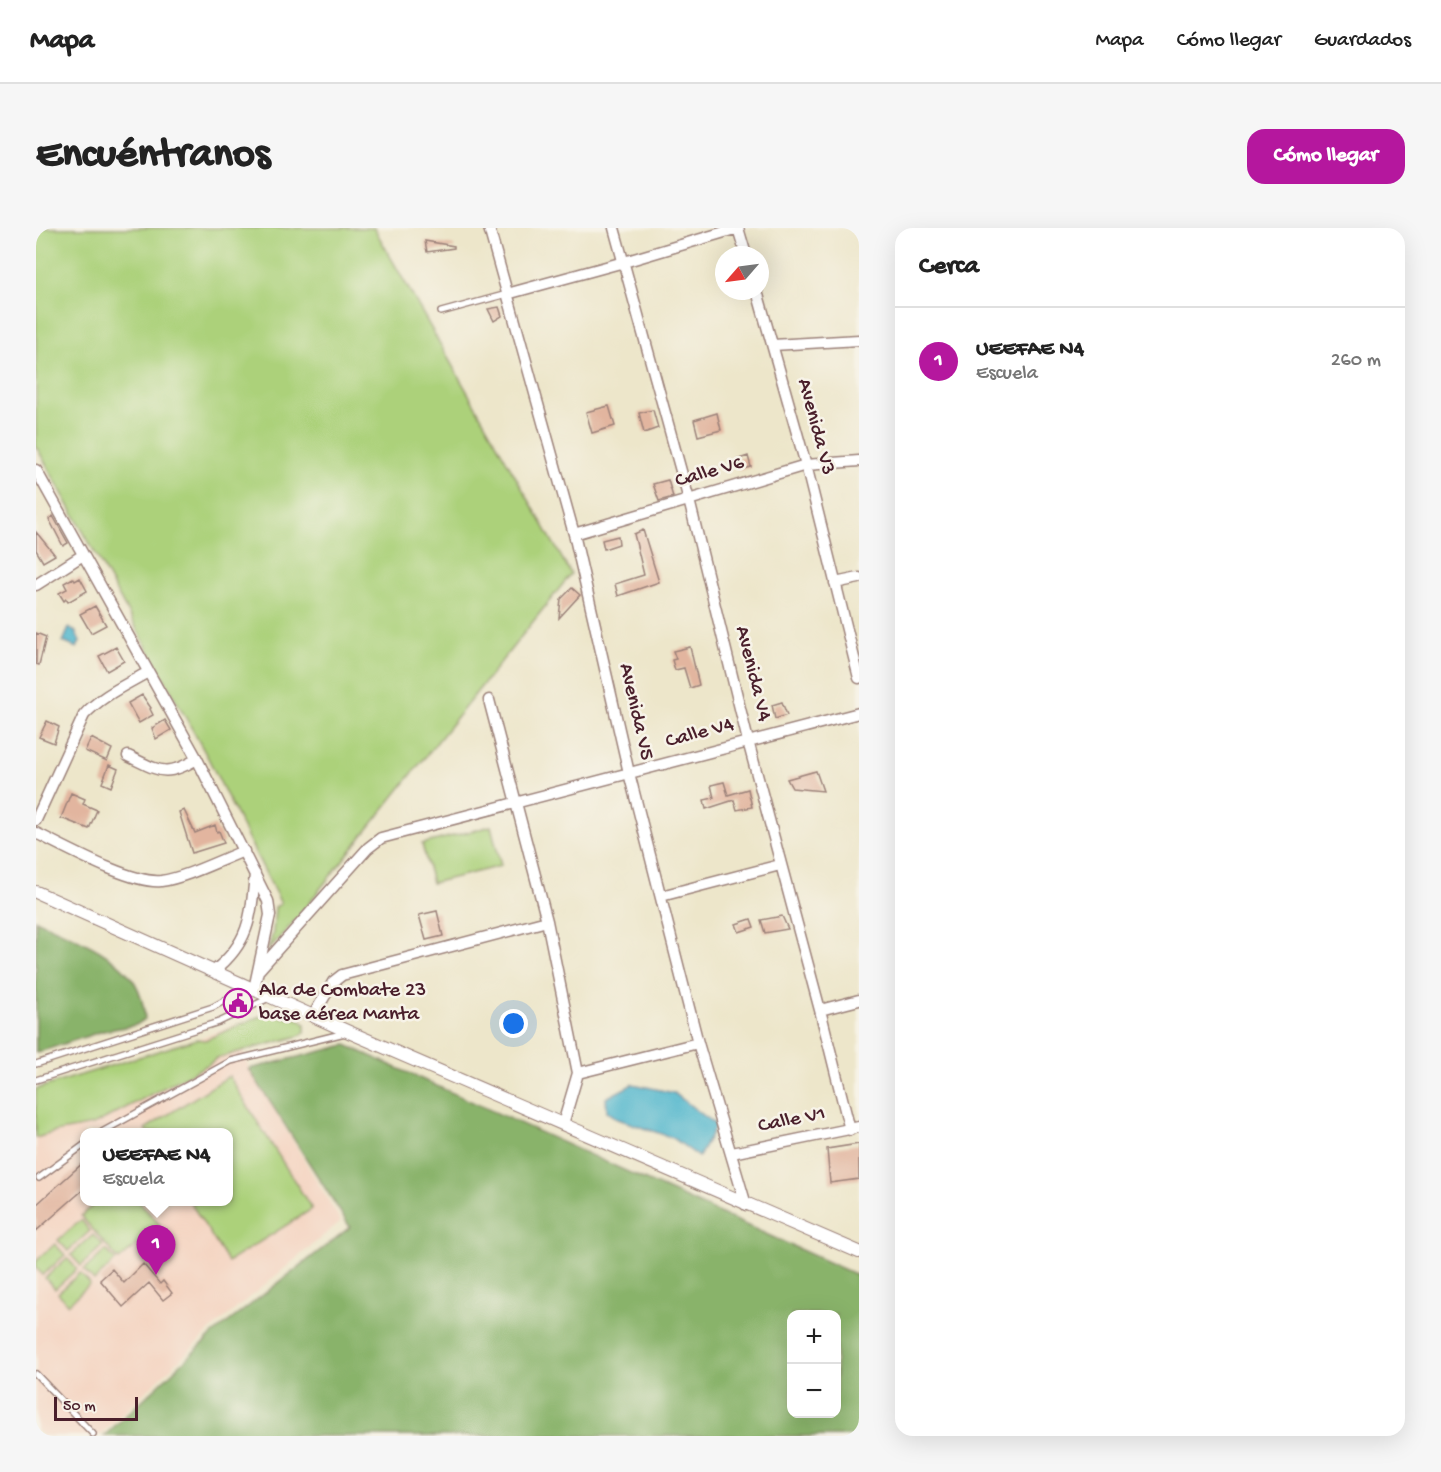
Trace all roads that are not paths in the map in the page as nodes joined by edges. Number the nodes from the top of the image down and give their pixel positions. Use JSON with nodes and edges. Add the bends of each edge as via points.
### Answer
{"nodes":[{"id":1,"x":489,"y":228,"type":"edge"},
{"id":2,"x":614,"y":228,"type":"edge"},
{"id":3,"x":738,"y":228,"type":"edge"},
{"id":4,"x":743,"y":246,"type":"edge"},
{"id":5,"x":624,"y":262,"type":"junction"},
{"id":6,"x":507,"y":294,"type":"junction"},
{"id":7,"x":760,"y":300,"type":"edge"},
{"id":8,"x":441,"y":312,"type":"dead end"},
{"id":9,"x":859,"y":340,"type":"edge"},
{"id":10,"x":772,"y":345,"type":"junction"},
{"id":11,"x":859,"y":461,"type":"edge"},
{"id":12,"x":806,"y":465,"type":"junction"},
{"id":13,"x":36,"y":470,"type":"edge"},
{"id":14,"x":689,"y":500,"type":"junction"},
{"id":15,"x":574,"y":534,"type":"junction"},
{"id":16,"x":83,"y":555,"type":"junction"},
{"id":17,"x":859,"y":578,"type":"edge"},
{"id":18,"x":835,"y":583,"type":"junction"},
{"id":19,"x":36,"y":585,"type":"edge"},
{"id":20,"x":148,"y":672,"type":"junction"},
{"id":21,"x":859,"y":678,"type":"edge"},
{"id":22,"x":489,"y":700,"type":"dead end"},
{"id":23,"x":859,"y":714,"type":"edge"},
{"id":24,"x":748,"y":741,"type":"junction"},
{"id":25,"x":128,"y":756,"type":"dead end"},
{"id":26,"x":198,"y":759,"type":"junction"},
{"id":27,"x":629,"y":773,"type":"junction"},
{"id":28,"x":517,"y":803,"type":"junction"},
{"id":29,"x":36,"y":820,"type":"edge"},
{"id":30,"x":36,"y":833,"type":"edge"},
{"id":31,"x":244,"y":851,"type":"junction"},
{"id":32,"x":780,"y":865,"type":"junction"},
{"id":33,"x":255,"y":874,"type":"junction"},
{"id":34,"x":36,"y":892,"type":"edge"},
{"id":35,"x":661,"y":896,"type":"junction"},
{"id":36,"x":547,"y":921,"type":"junction"},
{"id":37,"x":259,"y":970,"type":"junction"},
{"id":38,"x":214,"y":972,"type":"junction"},
{"id":39,"x":251,"y":988,"type":"junction"},
{"id":40,"x":272,"y":997,"type":"junction"},
{"id":41,"x":859,"y":1000,"type":"edge"},
{"id":42,"x":820,"y":1010,"type":"junction"},
{"id":43,"x":313,"y":1016,"type":"junction"},
{"id":44,"x":349,"y":1032,"type":"junction"},
{"id":45,"x":698,"y":1042,"type":"junction"},
{"id":46,"x":36,"y":1064,"type":"edge"},
{"id":47,"x":578,"y":1073,"type":"junction"},
{"id":48,"x":36,"y":1080,"type":"edge"},
{"id":49,"x":563,"y":1124,"type":"junction"},
{"id":50,"x":109,"y":1128,"type":"edge"},
{"id":51,"x":855,"y":1128,"type":"edge"},
{"id":52,"x":80,"y":1148,"type":"edge"},
{"id":53,"x":732,"y":1153,"type":"junction"},
{"id":54,"x":37,"y":1178,"type":"edge"},
{"id":55,"x":746,"y":1205,"type":"junction"},
{"id":56,"x":859,"y":1252,"type":"edge"},
{"id":57,"x":36,"y":1374,"type":"edge"},
{"id":58,"x":93,"y":1434,"type":"dead end"}],
"edges":[{"from":1,"to":6,"type":"street","name":"Avenida V5"},
{"from":2,"to":5,"type":"street","name":"Avenida V4"},
{"from":3,"to":4,"type":"street"},
{"from":3,"to":5,"type":"street"},
{"from":5,"to":6,"type":"street"},
{"from":5,"to":14,"type":"street","name":"Avenida V4"},
{"from":6,"to":8,"type":"lane"},
{"from":6,"to":15,"type":"street","name":"Avenida V5"},
{"from":7,"to":10,"type":"street","name":"Avenida V3"},
{"from":9,"to":10,"type":"street"},
{"from":10,"to":12,"type":"street","name":"Avenida V3"},
{"from":11,"to":12,"type":"street","name":"Calle V6"},
{"from":12,"to":14,"type":"street","name":"Calle V6"},
{"from":12,"to":18,"type":"street","name":"Avenida V3"},
{"from":13,"to":16,"type":"street"},
{"from":14,"to":15,"type":"street","name":"Calle V6"},
{"from":14,"to":24,"type":"street","name":"Avenida V4"},
{"from":15,"to":27,"type":"street","name":"Avenida V5"},
{"from":16,"to":19,"type":"street"},
{"from":16,"to":20,"type":"street"},
{"from":17,"to":18,"type":"street"},
{"from":18,"to":21,"type":"street","name":"Avenida V3"},
{"from":20,"to":26,"type":"street"},
{"from":20,"to":29,"type":"street","via":[[103,698],[84,715]]},
{"from":22,"to":28,"type":"street"},
{"from":23,"to":24,"type":"street","name":"Calle V4"},
{"from":24,"to":27,"type":"street","name":"Calle V4"},
{"from":24,"to":32,"type":"street","name":"Avenida V4"},
{"from":25,"to":26,"type":"street","via":[[163,771],[181,769]]},
{"from":26,"to":31,"type":"street"},
{"from":27,"to":28,"type":"street","name":"Calle V4"},
{"from":27,"to":35,"type":"street","name":"Avenida V5"},
{"from":28,"to":36,"type":"street"},
{"from":28,"to":37,"type":"street","name":"Calle V4","via":[[381,838]]},
{"from":30,"to":31,"type":"street","via":[[149,881],[171,879]]},
{"from":31,"to":33,"type":"street"},
{"from":32,"to":35,"type":"street"},
{"from":32,"to":42,"type":"street","name":"Avenida V4"},
{"from":33,"to":37,"type":"street","via":[[270,915]]},
{"from":33,"to":38,"type":"street","via":[[240,944]]},
{"from":34,"to":38,"type":"street"},
{"from":35,"to":45,"type":"street","name":"Avenida V5"},
{"from":36,"to":43,"type":"street","via":[[342,975],[333,982]]},
{"from":36,"to":47,"type":"street"},
{"from":37,"to":39,"type":"street"},
{"from":38,"to":39,"type":"street"},
{"from":39,"to":40,"type":"street"},
{"from":39,"to":46,"type":"lane","via":[[213,1007]]},
{"from":40,"to":43,"type":"street"},
{"from":40,"to":48,"type":"lane","via":[[219,1022]]},
{"from":41,"to":42,"type":"street"},
{"from":42,"to":51,"type":"street","name":"Avenida V4"},
{"from":43,"to":44,"type":"street"},
{"from":44,"to":49,"type":"street"},
{"from":44,"to":50,"type":"lane","via":[[231,1061]]},
{"from":45,"to":47,"type":"street"},
{"from":45,"to":53,"type":"street","name":"Avenida V5"},
{"from":47,"to":49,"type":"street"},
{"from":49,"to":55,"type":"street"},
{"from":51,"to":53,"type":"street","name":"Calle V1"},
{"from":52,"to":54,"type":"lane"},
{"from":53,"to":55,"type":"street","name":"Avenida V5"},
{"from":55,"to":56,"type":"street"},
{"from":57,"to":58,"type":"lane"}]}
